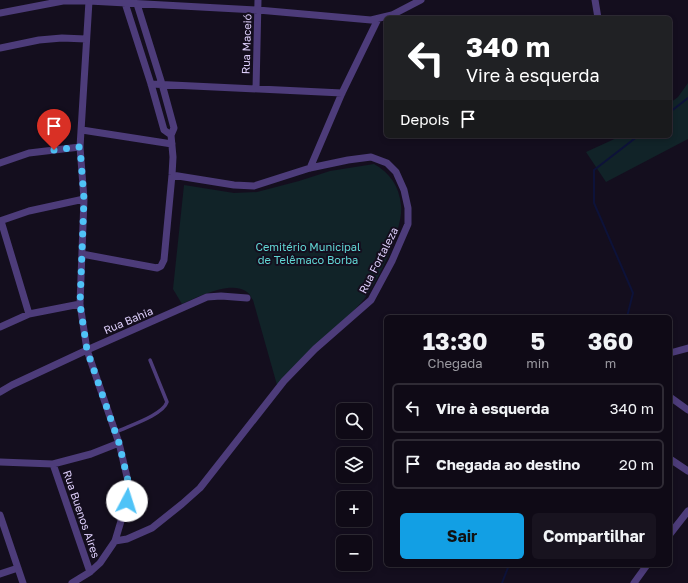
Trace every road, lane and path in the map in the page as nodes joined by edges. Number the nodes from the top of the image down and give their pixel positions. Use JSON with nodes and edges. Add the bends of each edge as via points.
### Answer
{"nodes":[{"id":1,"x":89,"y":0,"type":"edge"},
{"id":2,"x":258,"y":0,"type":"edge"},
{"id":3,"x":421,"y":0,"type":"edge"},
{"id":4,"x":595,"y":0,"type":"edge"},
{"id":5,"x":125,"y":3,"type":"junction"},
{"id":6,"x":137,"y":4,"type":"junction"},
{"id":7,"x":258,"y":10,"type":"junction"},
{"id":8,"x":0,"y":13,"type":"edge"},
{"id":9,"x":388,"y":16,"type":"edge"},
{"id":10,"x":598,"y":16,"type":"edge"},
{"id":11,"x":384,"y":17,"type":"edge"},
{"id":12,"x":378,"y":19,"type":"junction"},
{"id":13,"x":86,"y":40,"type":"junction"},
{"id":14,"x":0,"y":48,"type":"edge"},
{"id":15,"x":151,"y":84,"type":"junction"},
{"id":16,"x":162,"y":84,"type":"junction"},
{"id":17,"x":256,"y":89,"type":"junction"},
{"id":18,"x":342,"y":93,"type":"junction"},
{"id":19,"x":82,"y":130,"type":"junction"},
{"id":20,"x":171,"y":135,"type":"junction"},
{"id":21,"x":172,"y":144,"type":"junction"},
{"id":22,"x":80,"y":147,"type":"junction"},
{"id":23,"x":0,"y":163,"type":"edge"},
{"id":24,"x":310,"y":168,"type":"junction"},
{"id":25,"x":172,"y":175,"type":"junction"},
{"id":26,"x":84,"y":199,"type":"junction"},
{"id":27,"x":0,"y":221,"type":"edge"},
{"id":28,"x":82,"y":254,"type":"junction"},
{"id":29,"x":247,"y":298,"type":"dead end"},
{"id":30,"x":80,"y":304,"type":"junction"},
{"id":31,"x":29,"y":314,"type":"junction"},
{"id":32,"x":0,"y":327,"type":"edge"},
{"id":33,"x":688,"y":348,"type":"edge"},
{"id":34,"x":87,"y":350,"type":"junction"},
{"id":35,"x":672,"y":352,"type":"edge"},
{"id":36,"x":150,"y":360,"type":"dead end"},
{"id":37,"x":0,"y":392,"type":"edge"},
{"id":38,"x":672,"y":398,"type":"edge"},
{"id":39,"x":688,"y":410,"type":"edge"},
{"id":40,"x":116,"y":432,"type":"junction"},
{"id":41,"x":119,"y":443,"type":"junction"},
{"id":42,"x":672,"y":460,"type":"edge"},
{"id":43,"x":0,"y":462,"type":"edge"},
{"id":44,"x":53,"y":464,"type":"junction"},
{"id":45,"x":688,"y":471,"type":"edge"},
{"id":46,"x":688,"y":511,"type":"edge"},
{"id":47,"x":0,"y":515,"type":"edge"},
{"id":48,"x":672,"y":529,"type":"edge"},
{"id":49,"x":115,"y":541,"type":"junction"},
{"id":50,"x":646,"y":567,"type":"edge"},
{"id":51,"x":18,"y":568,"type":"junction"},
{"id":52,"x":90,"y":572,"type":"junction"},
{"id":53,"x":0,"y":574,"type":"edge"},
{"id":54,"x":23,"y":583,"type":"edge"},
{"id":55,"x":72,"y":583,"type":"edge"},
{"id":56,"x":634,"y":583,"type":"edge"}],
"edges":[{"from":1,"to":5,"type":"street"},
{"from":1,"to":8,"type":"street","via":[[63,1]]},
{"from":1,"to":13,"type":"street"},
{"from":2,"to":7,"type":"street","name":"Rua Maceió"},
{"from":3,"to":9,"type":"street"},
{"from":4,"to":10,"type":"street"},
{"from":5,"to":6,"type":"street"},
{"from":5,"to":15,"type":"street"},
{"from":6,"to":7,"type":"street"},
{"from":6,"to":16,"type":"street"},
{"from":7,"to":12,"type":"street"},
{"from":7,"to":17,"type":"street","name":"Rua Maceió"},
{"from":11,"to":12,"type":"street"},
{"from":12,"to":18,"type":"street"},
{"from":13,"to":14,"type":"street","via":[[39,40]]},
{"from":13,"to":19,"type":"street"},
{"from":15,"to":16,"type":"street"},
{"from":15,"to":20,"type":"street","via":[[164,130]]},
{"from":16,"to":17,"type":"street"},
{"from":16,"to":20,"type":"street","via":[[174,124]]},
{"from":17,"to":18,"type":"street"},
{"from":18,"to":24,"type":"street"},
{"from":19,"to":21,"type":"street"},
{"from":19,"to":22,"type":"street"},
{"from":20,"to":21,"type":"street"},
{"from":21,"to":25,"type":"street"},
{"from":22,"to":23,"type":"street","via":[[29,153]]},
{"from":22,"to":26,"type":"street"},
{"from":24,"to":25,"type":"street","name":"Rua Fortaleza","via":[[254,186]]},
{"from":24,"to":49,"type":"street","name":"Rua Fortaleza","via":[[371,157],[387,164],[396,172],[404,190],[408,224],[392,261],[371,300],[315,349],[284,381],[200,488],[152,528],[127,539]]},
{"from":25,"to":28,"type":"street","via":[[164,260],[161,266],[157,268]]},
{"from":26,"to":27,"type":"street","via":[[29,211]]},
{"from":26,"to":28,"type":"street"},
{"from":27,"to":31,"type":"street"},
{"from":28,"to":30,"type":"street"},
{"from":29,"to":34,"type":"street","name":"Rua Bahia","via":[[207,298]]},
{"from":30,"to":31,"type":"street"},
{"from":30,"to":34,"type":"street"},
{"from":31,"to":32,"type":"street"},
{"from":33,"to":35,"type":"street"},
{"from":34,"to":37,"type":"street","name":"Rua Bahia"},
{"from":34,"to":40,"type":"street"},
{"from":36,"to":40,"type":"lane","via":[[167,402],[166,407]]},
{"from":38,"to":39,"type":"street"},
{"from":40,"to":41,"type":"street"},
{"from":41,"to":44,"type":"street"},
{"from":41,"to":49,"type":"street","via":[[128,481],[127,501]]},
{"from":42,"to":45,"type":"street"},
{"from":43,"to":44,"type":"street"},
{"from":44,"to":52,"type":"street","name":"Rua Buenos Aires"},
{"from":46,"to":48,"type":"street"},
{"from":47,"to":51,"type":"street"},
{"from":49,"to":52,"type":"street","via":[[100,563]]},
{"from":50,"to":56,"type":"street"},
{"from":51,"to":53,"type":"street"},
{"from":51,"to":54,"type":"street"},
{"from":52,"to":55,"type":"street"}]}
